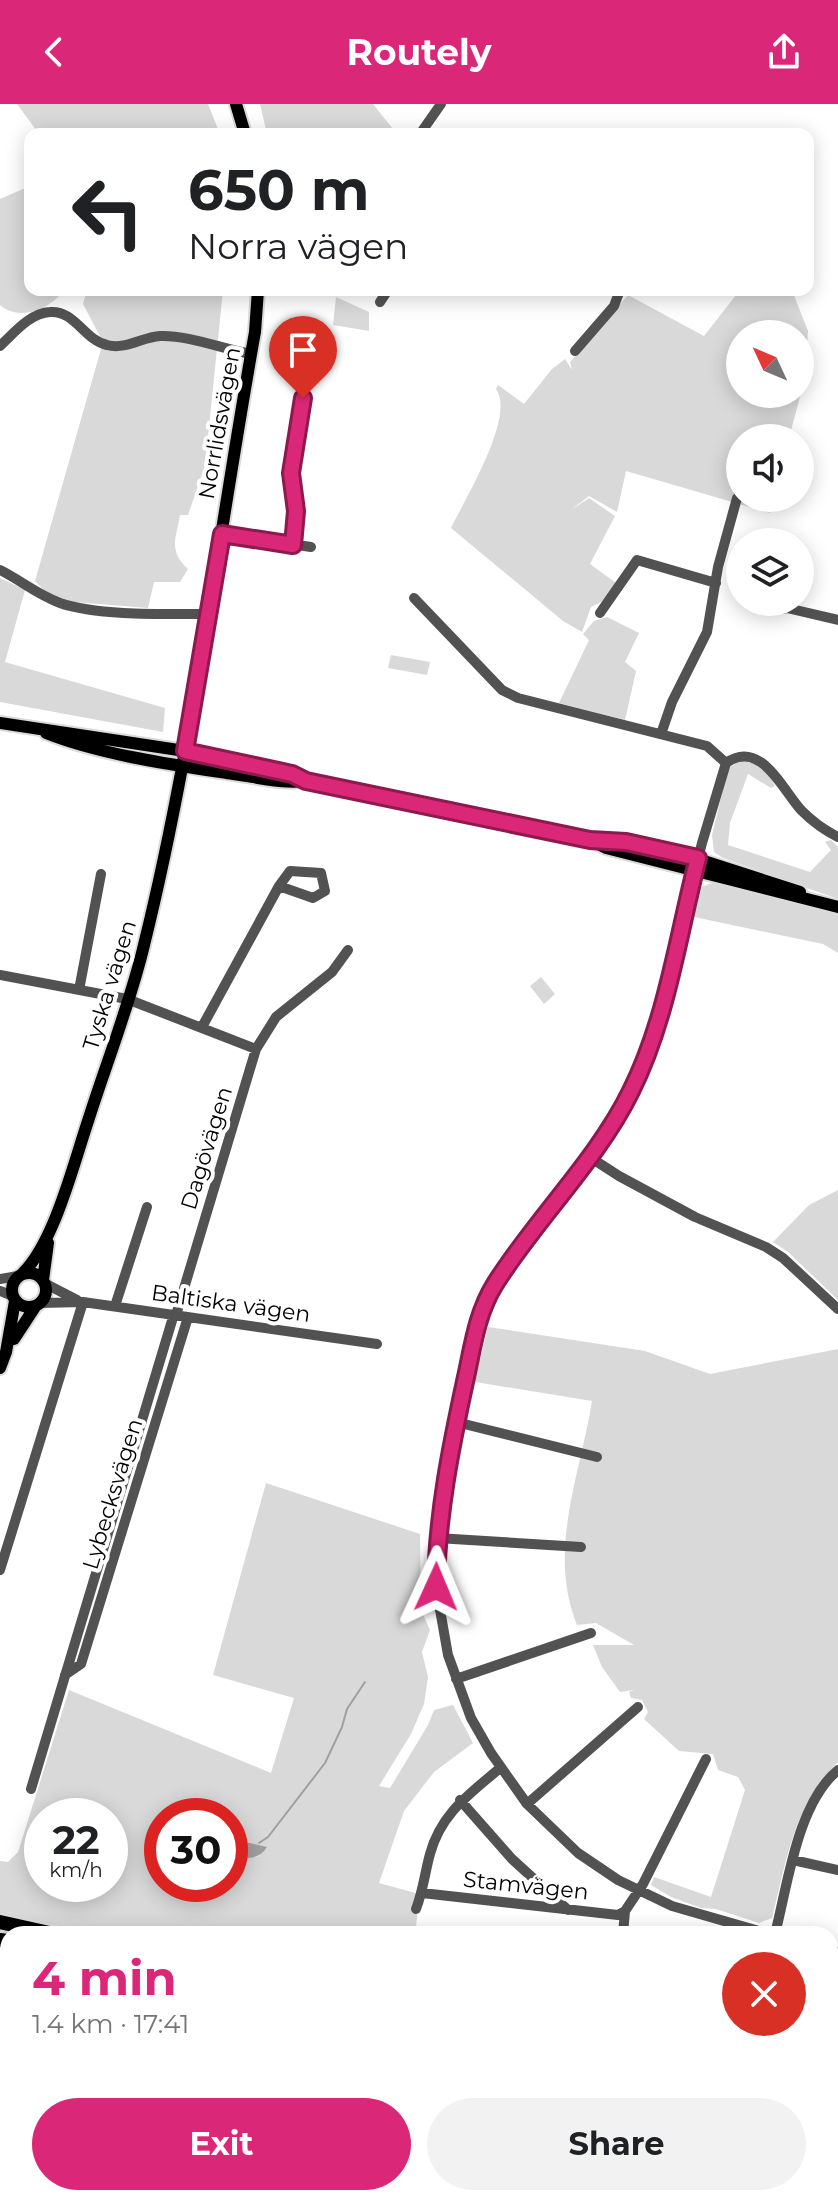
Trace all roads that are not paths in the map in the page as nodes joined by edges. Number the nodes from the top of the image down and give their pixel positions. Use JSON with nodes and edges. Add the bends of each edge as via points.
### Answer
{"nodes":[{"id":1,"x":236,"y":104,"type":"edge"},
{"id":2,"x":441,"y":104,"type":"edge"},
{"id":3,"x":243,"y":128,"type":"edge"},
{"id":4,"x":424,"y":128,"type":"edge"},
{"id":5,"x":257,"y":296,"type":"edge"},
{"id":6,"x":384,"y":296,"type":"edge"},
{"id":7,"x":618,"y":296,"type":"edge"},
{"id":8,"x":380,"y":302,"type":"dead end"},
{"id":9,"x":315,"y":332,"type":"dead end"},
{"id":10,"x":0,"y":346,"type":"edge"},
{"id":11,"x":575,"y":351,"type":"dead end"},
{"id":12,"x":251,"y":354,"type":"junction"},
{"id":13,"x":734,"y":512,"type":"edge"},
{"id":14,"x":222,"y":534,"type":"junction"},
{"id":15,"x":293,"y":545,"type":"junction"},
{"id":16,"x":311,"y":547,"type":"dead end"},
{"id":17,"x":0,"y":570,"type":"edge"},
{"id":18,"x":716,"y":583,"type":"junction"},
{"id":19,"x":414,"y":598,"type":"dead end"},
{"id":20,"x":600,"y":613,"type":"dead end"},
{"id":21,"x":208,"y":614,"type":"junction"},
{"id":22,"x":814,"y":614,"type":"edge"},
{"id":23,"x":838,"y":620,"type":"edge"},
{"id":24,"x":0,"y":723,"type":"edge"},
{"id":25,"x":38,"y":730,"type":"junction"},
{"id":26,"x":661,"y":734,"type":"junction"},
{"id":27,"x":185,"y":751,"type":"junction"},
{"id":28,"x":726,"y":763,"type":"junction"},
{"id":29,"x":182,"y":765,"type":"junction"},
{"id":30,"x":306,"y":781,"type":"junction"},
{"id":31,"x":838,"y":837,"type":"edge"},
{"id":32,"x":696,"y":864,"type":"junction"},
{"id":33,"x":101,"y":874,"type":"dead end"},
{"id":34,"x":279,"y":886,"type":"dead end"},
{"id":35,"x":838,"y":907,"type":"edge"},
{"id":36,"x":348,"y":950,"type":"dead end"},
{"id":37,"x":0,"y":975,"type":"edge"},
{"id":38,"x":79,"y":990,"type":"junction"},
{"id":39,"x":127,"y":999,"type":"junction"},
{"id":40,"x":202,"y":1027,"type":"junction"},
{"id":41,"x":256,"y":1049,"type":"junction"},
{"id":42,"x":588,"y":1156,"type":"junction"},
{"id":43,"x":147,"y":1207,"type":"dead end"},
{"id":44,"x":52,"y":1224,"type":"junction"},
{"id":45,"x":21,"y":1274,"type":"junction"},
{"id":46,"x":0,"y":1279,"type":"edge"},
{"id":47,"x":44,"y":1282,"type":"junction"},
{"id":48,"x":0,"y":1291,"type":"edge"},
{"id":49,"x":14,"y":1298,"type":"junction"},
{"id":50,"x":81,"y":1301,"type":"junction"},
{"id":51,"x":37,"y":1305,"type":"junction"},
{"id":52,"x":115,"y":1306,"type":"junction"},
{"id":53,"x":838,"y":1309,"type":"edge"},
{"id":54,"x":175,"y":1314,"type":"junction"},
{"id":55,"x":188,"y":1317,"type":"junction"},
{"id":56,"x":377,"y":1344,"type":"dead end"},
{"id":57,"x":6,"y":1352,"type":"junction"},
{"id":58,"x":0,"y":1368,"type":"edge"},
{"id":59,"x":456,"y":1422,"type":"junction"},
{"id":60,"x":597,"y":1457,"type":"dead end"},
{"id":61,"x":437,"y":1538,"type":"junction"},
{"id":62,"x":581,"y":1547,"type":"dead end"},
{"id":63,"x":0,"y":1570,"type":"edge"},
{"id":64,"x":591,"y":1633,"type":"dead end"},
{"id":65,"x":65,"y":1675,"type":"junction"},
{"id":66,"x":456,"y":1679,"type":"junction"},
{"id":67,"x":638,"y":1707,"type":"dead end"},
{"id":68,"x":706,"y":1759,"type":"dead end"},
{"id":69,"x":500,"y":1768,"type":"junction"},
{"id":70,"x":838,"y":1770,"type":"edge"},
{"id":71,"x":31,"y":1789,"type":"dead end"},
{"id":72,"x":460,"y":1800,"type":"junction"},
{"id":73,"x":527,"y":1804,"type":"junction"},
{"id":74,"x":793,"y":1860,"type":"junction"},
{"id":75,"x":838,"y":1870,"type":"edge"},
{"id":76,"x":639,"y":1890,"type":"junction"},
{"id":77,"x":422,"y":1893,"type":"junction"},
{"id":78,"x":416,"y":1909,"type":"dead end"},
{"id":79,"x":568,"y":1910,"type":"junction"},
{"id":80,"x":625,"y":1911,"type":"junction"},
{"id":81,"x":624,"y":1926,"type":"edge"},
{"id":82,"x":737,"y":1926,"type":"edge"},
{"id":83,"x":777,"y":1926,"type":"edge"}],
"edges":[{"from":1,"to":3,"type":"main road"},
{"from":2,"to":4,"type":"street"},
{"from":5,"to":12,"type":"main road","name":"Norrlidsvägen"},
{"from":6,"to":8,"type":"street"},
{"from":7,"to":11,"type":"street"},
{"from":9,"to":15,"type":"street","via":[[291,473]]},
{"from":10,"to":12,"type":"street","via":[[39,314],[53,311],[67,315],[102,344],[117,347],[174,337]]},
{"from":12,"to":14,"type":"main road","name":"Norrlidsvägen"},
{"from":13,"to":18,"type":"street"},
{"from":14,"to":15,"type":"street"},
{"from":14,"to":21,"type":"main road","name":"Norrlidsvägen"},
{"from":15,"to":16,"type":"street"},
{"from":17,"to":21,"type":"street","via":[[59,603],[105,611]]},
{"from":18,"to":20,"type":"street","via":[[637,560]]},
{"from":18,"to":26,"type":"street","via":[[707,632]]},
{"from":19,"to":26,"type":"street","via":[[502,690]]},
{"from":21,"to":27,"type":"main road","name":"Norrlidsvägen"},
{"from":22,"to":23,"type":"street"},
{"from":24,"to":25,"type":"main road"},
{"from":25,"to":27,"type":"main road"},
{"from":25,"to":29,"type":"main road"},
{"from":26,"to":28,"type":"street","via":[[707,746]]},
{"from":27,"to":29,"type":"main road","name":"Tyska vägen"},
{"from":27,"to":30,"type":"main road"},
{"from":28,"to":31,"type":"street","via":[[742,757],[761,761],[800,809]]},
{"from":28,"to":32,"type":"street"},
{"from":29,"to":30,"type":"main road","via":[[290,783]]},
{"from":29,"to":39,"type":"main road","name":"Tyska vägen","via":[[143,950]]},
{"from":30,"to":32,"type":"main road","via":[[590,840],[620,841]]},
{"from":32,"to":35,"type":"main road","via":[[796,890]]},
{"from":32,"to":42,"type":"street","via":[[650,1048],[630,1093]]},
{"from":33,"to":38,"type":"street"},
{"from":34,"to":40,"type":"street"},
{"from":36,"to":41,"type":"street","name":"Dagövägen","via":[[332,972],[276,1017]]},
{"from":37,"to":38,"type":"street"},
{"from":38,"to":39,"type":"street"},
{"from":39,"to":40,"type":"street"},
{"from":39,"to":44,"type":"main road","name":"Tyska vägen"},
{"from":40,"to":41,"type":"street"},
{"from":41,"to":54,"type":"street","name":"Dagövägen"},
{"from":42,"to":53,"type":"street","via":[[695,1217],[766,1247]]},
{"from":42,"to":59,"type":"street","via":[[495,1285],[475,1328]]},
{"from":43,"to":52,"type":"street"},
{"from":44,"to":45,"type":"main road","name":"Tyska vägen","via":[[32,1264]]},
{"from":44,"to":47,"type":"main road","name":"Tyska vägen"},
{"from":45,"to":46,"type":"street"},
{"from":45,"to":47,"type":"main road","via":[[35,1273]]},
{"from":45,"to":49,"type":"main road","via":[[12,1286]]},
{"from":47,"to":50,"type":"street","name":"Baltiska vägen"},
{"from":47,"to":51,"type":"main road","via":[[46,1294]]},
{"from":48,"to":49,"type":"street"},
{"from":49,"to":51,"type":"main road","via":[[24,1306]]},
{"from":49,"to":57,"type":"main road"},
{"from":50,"to":51,"type":"street","name":"Baltiska vägen"},
{"from":50,"to":52,"type":"street","name":"Baltiska vägen"},
{"from":50,"to":63,"type":"street"},
{"from":51,"to":57,"type":"main road"},
{"from":52,"to":54,"type":"street","name":"Baltiska vägen"},
{"from":54,"to":55,"type":"street","name":"Baltiska vägen"},
{"from":54,"to":65,"type":"street","name":"Lybecksvägen"},
{"from":55,"to":56,"type":"street","name":"Baltiska vägen"},
{"from":55,"to":65,"type":"street","name":"Lybecksvägen","via":[[81,1664]]},
{"from":57,"to":58,"type":"main road"},
{"from":59,"to":60,"type":"street"},
{"from":59,"to":61,"type":"street"},
{"from":61,"to":62,"type":"street"},
{"from":61,"to":66,"type":"street","via":[[436,1587]]},
{"from":64,"to":66,"type":"street"},
{"from":65,"to":71,"type":"street","name":"Lybecksvägen"},
{"from":66,"to":69,"type":"street"},
{"from":67,"to":73,"type":"street"},
{"from":68,"to":76,"type":"street"},
{"from":69,"to":72,"type":"street"},
{"from":69,"to":73,"type":"street"},
{"from":70,"to":74,"type":"street","via":[[826,1780],[804,1820]]},
{"from":72,"to":77,"type":"street","via":[[430,1853]]},
{"from":72,"to":79,"type":"street","via":[[512,1859]]},
{"from":73,"to":76,"type":"street","via":[[578,1853]]},
{"from":74,"to":75,"type":"street"},
{"from":74,"to":83,"type":"street"},
{"from":76,"to":80,"type":"street"},
{"from":76,"to":82,"type":"street"},
{"from":77,"to":78,"type":"street"},
{"from":77,"to":79,"type":"street","name":"Stamvägen"},
{"from":79,"to":80,"type":"street","name":"Stamvägen","via":[[618,1915]]},
{"from":80,"to":81,"type":"street"}]}
